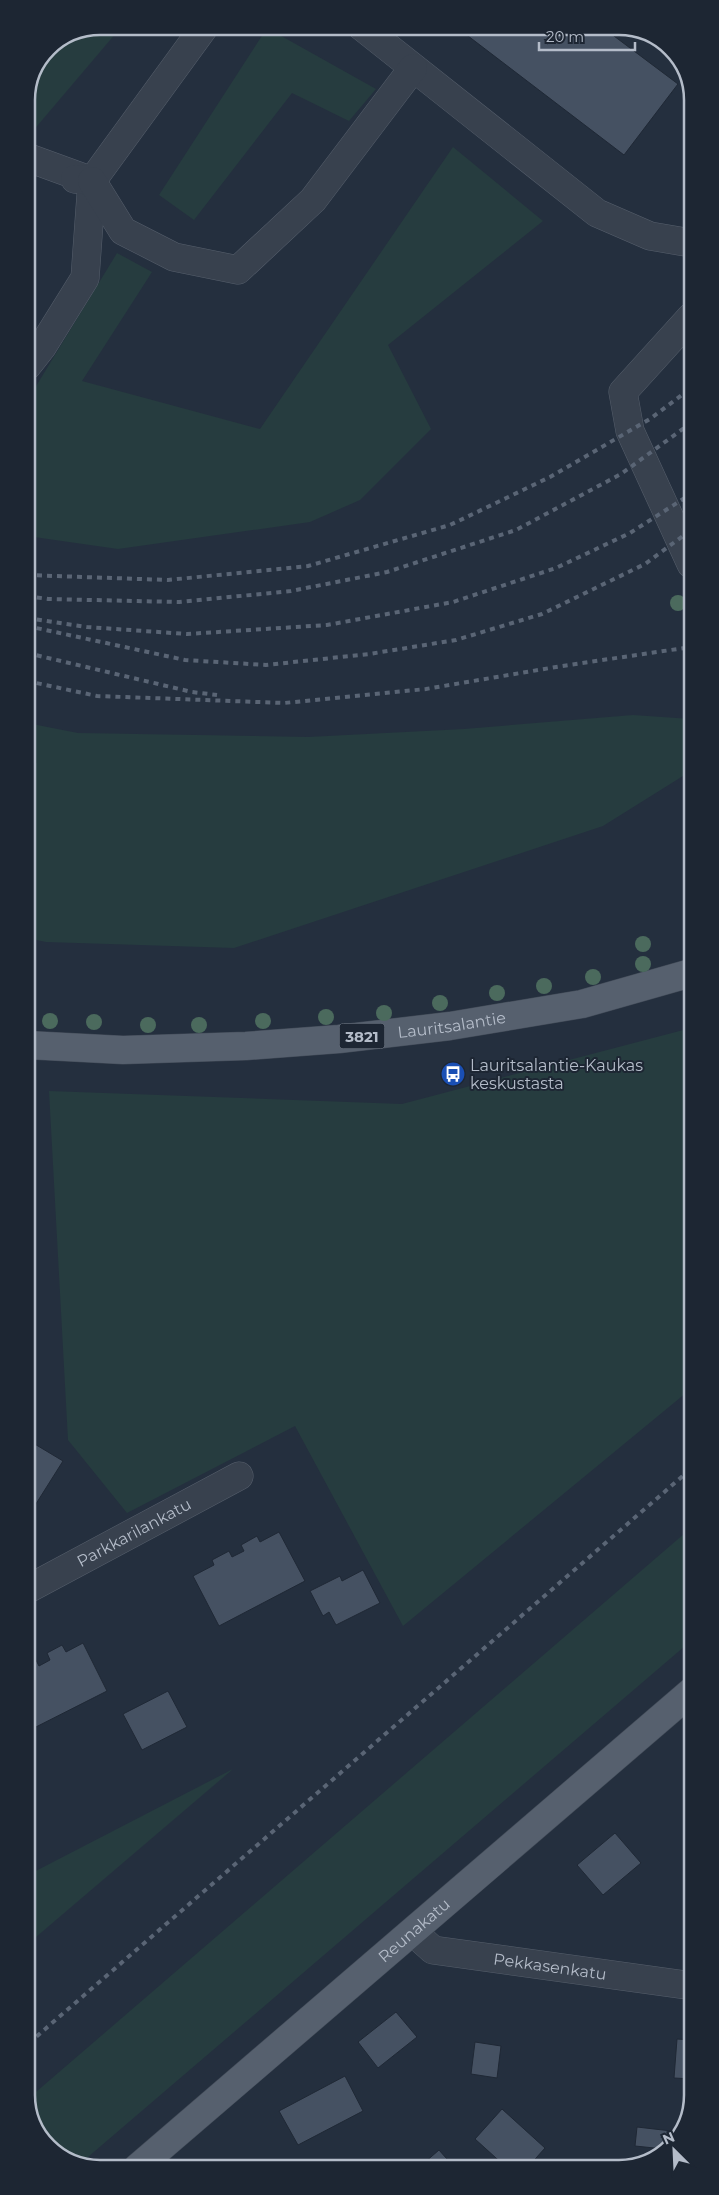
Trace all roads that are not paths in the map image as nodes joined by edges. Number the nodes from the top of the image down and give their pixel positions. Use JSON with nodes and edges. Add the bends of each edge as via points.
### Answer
{"nodes":[{"id":1,"x":198,"y":35,"type":"edge"},
{"id":2,"x":372,"y":35,"type":"edge"},
{"id":3,"x":413,"y":68,"type":"junction"},
{"id":4,"x":35,"y":160,"type":"edge"},
{"id":5,"x":35,"y":173,"type":"edge"},
{"id":6,"x":92,"y":181,"type":"junction"},
{"id":7,"x":684,"y":242,"type":"edge"},
{"id":8,"x":684,"y":325,"type":"edge"},
{"id":9,"x":35,"y":356,"type":"edge"},
{"id":10,"x":684,"y":549,"type":"edge"},
{"id":11,"x":684,"y":975,"type":"edge"},
{"id":12,"x":35,"y":1045,"type":"edge"},
{"id":13,"x":239,"y":1476,"type":"dead end"},
{"id":14,"x":35,"y":1585,"type":"edge"},
{"id":15,"x":684,"y":1699,"type":"edge"},
{"id":16,"x":413,"y":1932,"type":"junction"},
{"id":17,"x":684,"y":1985,"type":"edge"},
{"id":18,"x":153,"y":2160,"type":"edge"}],
"edges":[{"from":1,"to":6,"type":"street"},
{"from":2,"to":3,"type":"street"},
{"from":3,"to":6,"type":"street","via":[[313,200],[238,270],[174,257],[123,231]]},
{"from":3,"to":7,"type":"street","via":[[597,213],[650,236]]},
{"from":4,"to":6,"type":"street"},
{"from":5,"to":6,"type":"street"},
{"from":6,"to":9,"type":"street","via":[[85,278]]},
{"from":8,"to":10,"type":"street","via":[[622,392],[630,431]]},
{"from":11,"to":12,"type":"main road","name":"Lauritsalantie","number":"3821","via":[[582,1004],[450,1026],[340,1039],[123,1050]]},
{"from":13,"to":14,"type":"street","name":"Parkkarilankatu"},
{"from":15,"to":16,"type":"main road","name":"Reunakatu"},
{"from":16,"to":17,"type":"street","name":"Pekkasenkatu","via":[[433,1950]]},
{"from":16,"to":18,"type":"main road","name":"Reunakatu"}]}
